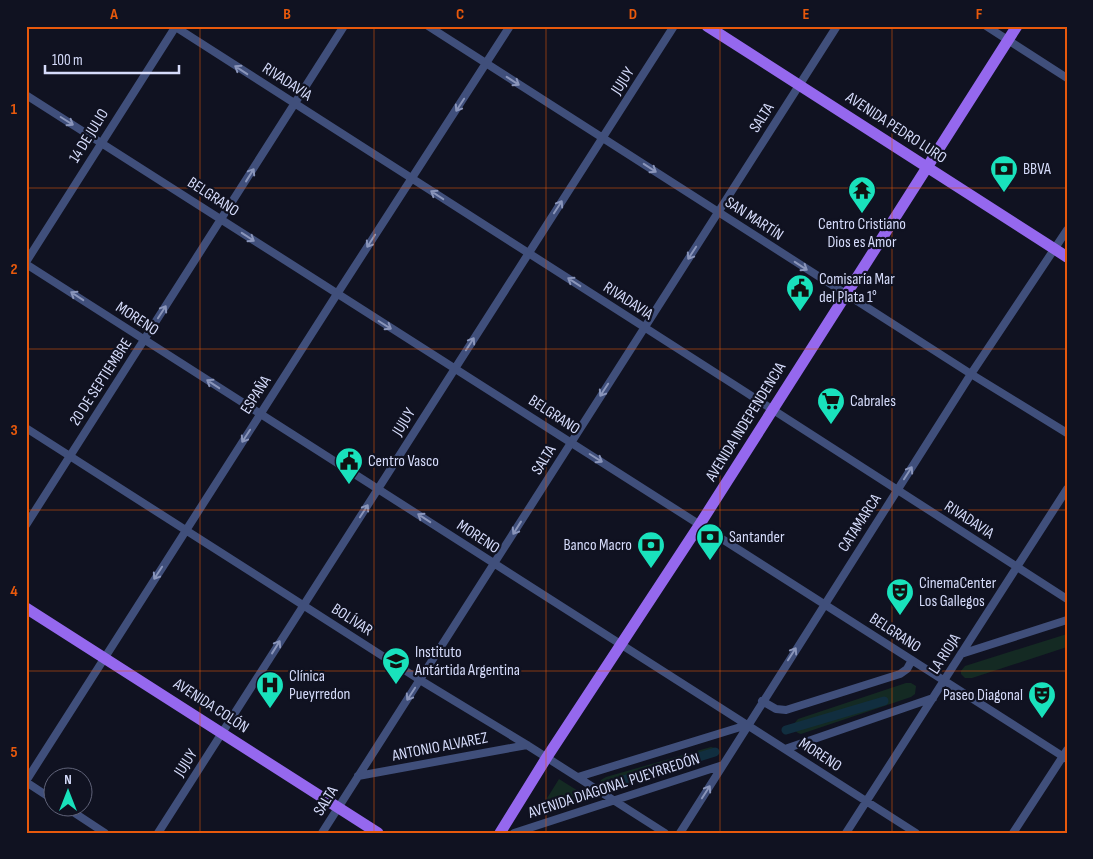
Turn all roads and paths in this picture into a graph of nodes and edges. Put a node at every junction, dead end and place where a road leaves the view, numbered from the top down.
1 (344, 26) edge
2 (428, 26) edge
3 (510, 26) edge
4 (674, 26) edge
5 (708, 26) edge
6 (837, 26) edge
7 (986, 26) edge
8 (1017, 26) edge
9 (175, 27) edge
10 (1008, 40) junction
11 (486, 64) junction
12 (1067, 78) edge
13 (799, 85) junction
14 (26, 95) edge
15 (294, 104) junction
16 (602, 138) junction
17 (101, 143) junction
18 (926, 167) junction
19 (412, 179) junction
20 (718, 212) junction
21 (222, 219) junction
22 (1067, 230) edge
23 (1054, 249) junction
24 (528, 253) junction
25 (1067, 257) edge
26 (26, 263) edge
27 (337, 294) junction
28 (846, 294) junction
29 (644, 328) junction
30 (144, 340) junction
31 (455, 368) junction
32 (971, 374) junction
33 (773, 410) junction
34 (260, 414) junction
35 (26, 428) edge
36 (1067, 434) edge
37 (571, 442) junction
38 (70, 456) junction
39 (378, 489) junction
40 (1067, 489) edge
41 (897, 490) junction
42 (700, 524) junction
43 (26, 525) edge
44 (186, 530) junction
45 (495, 564) junction
46 (1017, 567) junction
47 (1067, 599) edge
48 (824, 604) junction
49 (303, 605) junction
50 (26, 608) edge
51 (1067, 620) edge
52 (621, 645) junction
53 (961, 654) junction
54 (104, 657) junction
55 (912, 660) junction
56 (420, 680) junction
57 (944, 681) junction
58 (933, 698) junction
59 (762, 701) junction
60 (747, 725) junction
61 (222, 732) junction
62 (528, 745) junction
63 (785, 749) junction
64 (1065, 755) edge
65 (547, 757) junction
66 (723, 765) junction
67 (358, 776) junction
68 (578, 777) junction
69 (26, 782) edge
70 (42, 792) edge
71 (614, 800) junction
72 (867, 801) junction
73 (338, 807) junction
74 (79, 816) edge
75 (105, 833) edge
76 (158, 833) edge
77 (322, 833) edge
78 (378, 833) edge
79 (500, 833) edge
80 (514, 833) edge
81 (665, 833) edge
82 (680, 833) edge
83 (846, 833) edge
84 (916, 833) edge
85 (1013, 833) edge

1 - 15 street, 20 DE SEPTIEMBRE
2 - 11 street, SAN MARTÍN
3 - 11 street, ESPAÑA
4 - 16 street, JUJUY
5 - 13 main road, AVENIDA PEDRO LURO
6 - 13 street, SALTA
7 - 10 street
8 - 10 main road, AVENIDA INDEPENDENCIA
15 -> 9 street, RIVADAVIA
9 - 17 street, 14 DE JULIO
10 - 12 street
10 - 18 main road, AVENIDA INDEPENDENCIA
11 -> 16 street, SAN MARTÍN
11 -> 19 street, ESPAÑA
13 - 18 main road, AVENIDA PEDRO LURO
13 - 20 street, SALTA
14 -> 17 street, BELGRANO
15 - 19 street, RIVADAVIA
21 -> 15 street, 20 DE SEPTIEMBRE
16 -> 20 street, SAN MARTÍN
24 -> 16 street, JUJUY
17 - 21 street, BELGRANO
17 - 26 street, 14 DE JULIO
18 - 23 main road, AVENIDA PEDRO LURO
18 - 28 main road, AVENIDA INDEPENDENCIA
24 -> 19 street, RIVADAVIA
19 -> 27 street, ESPAÑA
20 -> 28 street, SAN MARTÍN
20 -> 29 street, SALTA
21 -> 27 street, BELGRANO
30 -> 21 street, 20 DE SEPTIEMBRE
22 - 23 street, CATAMARCA
23 - 25 main road, AVENIDA PEDRO LURO
23 - 32 street, CATAMARCA
29 -> 24 street, RIVADAVIA
31 -> 24 street, JUJUY
30 -> 26 street, MORENO
27 -> 31 street, BELGRANO
27 - 34 street, ESPAÑA
28 - 32 street, SAN MARTÍN
28 - 33 main road, AVENIDA INDEPENDENCIA
29 - 33 street, RIVADAVIA
29 -> 37 street, SALTA
34 -> 30 street, MORENO
30 - 38 street, 20 DE SEPTIEMBRE
31 - 37 street, BELGRANO
31 - 39 street, JUJUY
32 - 36 street, SAN MARTÍN
41 -> 32 street, CATAMARCA
33 - 41 street, RIVADAVIA
33 - 42 main road, AVENIDA INDEPENDENCIA
34 - 39 street, MORENO
34 -> 44 street, ESPAÑA
35 - 38 street, BOLÍVAR
37 -> 42 street, BELGRANO
37 -> 45 street, SALTA
38 - 43 street, 20 DE SEPTIEMBRE
38 - 44 street, BOLÍVAR
45 -> 39 street, MORENO
49 -> 39 street, JUJUY
40 - 46 street, LA RIOJA
41 - 46 street, RIVADAVIA
41 - 48 street, CATAMARCA
42 - 48 street, BELGRANO
42 - 52 main road, AVENIDA INDEPENDENCIA
44 - 49 street, BOLÍVAR
44 -> 54 street, ESPAÑA
45 - 52 street, MORENO
45 - 56 street, SALTA
46 - 47 street, RIVADAVIA
46 - 53 street, LA RIOJA
48 - 55 street, BELGRANO
59 -> 48 street, CATAMARCA
49 - 56 street, BOLÍVAR
61 -> 49 street, JUJUY
50 - 54 main road, AVENIDA COLÓN
51 - 53 street
52 - 60 street, MORENO
52 - 65 main road, AVENIDA INDEPENDENCIA
53 - 57 street, LA RIOJA
54 - 61 main road, AVENIDA COLÓN
54 - 69 street, ESPAÑA
55 - 57 street, BELGRANO
55 - 59 street
56 - 62 street, BOLÍVAR
56 -> 67 street, SALTA
57 - 58 street, LA RIOJA
57 - 64 street, BELGRANO
58 - 63 street
58 - 72 street, LA RIOJA
59 - 60 street, CATAMARCA
60 - 63 street, MORENO
60 - 66 street, CATAMARCA
60 - 68 street, AVENIDA DIAGONAL PUEYRREDÓN
61 - 73 main road, AVENIDA COLÓN
61 - 76 street, JUJUY
62 - 65 street, BOLÍVAR
62 - 67 street, ANTONIO ALVAREZ
63 - 72 street, MORENO
64 - 85 street
65 - 68 street, BOLÍVAR
65 - 79 main road, AVENIDA INDEPENDENCIA
66 - 71 street, AVENIDA DIAGONAL PUEYRREDÓN
82 -> 66 street, CATAMARCA
67 - 73 street, SALTA
68 - 71 street, BOLÍVAR
69 - 70 street
71 - 80 street, AVENIDA DIAGONAL PUEYRREDÓN
71 - 81 street, BOLÍVAR
72 - 83 street, LA RIOJA
72 - 84 street, MORENO
73 - 77 street, SALTA
73 - 78 main road, AVENIDA COLÓN
74 - 75 street

